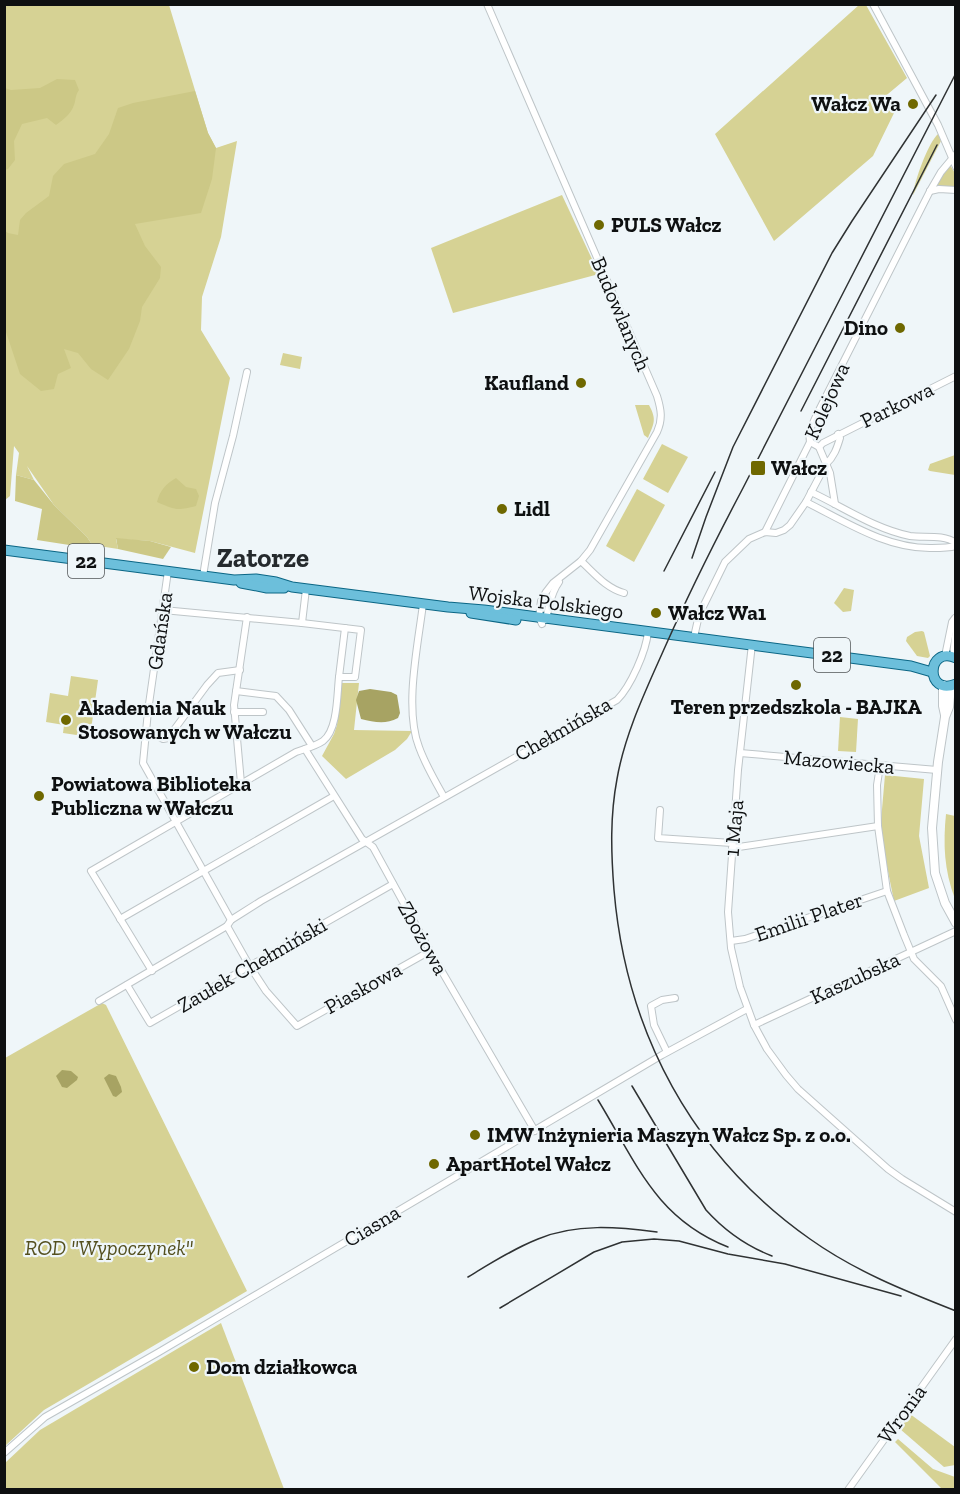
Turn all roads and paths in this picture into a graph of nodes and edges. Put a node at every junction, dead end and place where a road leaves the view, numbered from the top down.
1 (487, 4) edge
2 (873, 4) edge
3 (953, 156) edge
4 (956, 167) edge
5 (956, 190) edge
6 (930, 192) junction
7 (247, 372) dead end
8 (956, 376) edge
9 (838, 434) junction
10 (810, 442) junction
11 (819, 447) junction
12 (826, 464) junction
13 (811, 492) junction
14 (806, 502) junction
15 (836, 504) junction
16 (887, 529) junction
17 (765, 532) junction
18 (883, 539) junction
19 (956, 544) edge
20 (4, 550) edge
21 (581, 561) junction
22 (168, 571) junction
23 (203, 576) junction
24 (562, 577) junction
25 (306, 589) junction
26 (624, 593) dead end
27 (423, 604) junction
28 (549, 606) junction
29 (956, 609) edge
30 (163, 610) junction
31 (247, 617) junction
32 (542, 620) junction
33 (955, 620) edge
34 (566, 621) junction
35 (302, 622) junction
36 (956, 627) edge
37 (345, 628) junction
38 (638, 631) junction
39 (648, 632) junction
40 (694, 637) junction
41 (753, 644) junction
42 (951, 657) edge
43 (933, 668) junction
44 (240, 670) junction
45 (339, 676) junction
46 (950, 685) edge
47 (236, 691) junction
48 (234, 712) junction
49 (263, 712) dead end
50 (146, 729) junction
51 (312, 746) junction
52 (304, 749) junction
53 (740, 753) junction
54 (880, 766) junction
55 (937, 770) junction
56 (241, 783) junction
57 (334, 796) junction
58 (444, 796) junction
59 (660, 810) dead end
60 (176, 821) junction
61 (878, 826) junction
62 (366, 842) junction
63 (732, 846) junction
64 (204, 870) junction
65 (393, 884) junction
66 (887, 891) junction
67 (120, 919) junction
68 (229, 923) junction
69 (956, 923) edge
70 (956, 931) edge
71 (731, 941) junction
72 (430, 951) junction
73 (911, 952) junction
74 (249, 966) junction
75 (152, 971) junction
76 (127, 985) junction
77 (675, 998) dead end
78 (99, 1001) dead end
79 (747, 1010) junction
80 (956, 1020) edge
81 (754, 1025) junction
82 (297, 1026) joint
83 (667, 1052) junction
84 (535, 1131) junction
85 (956, 1212) edge
86 (956, 1339) edge
87 (4, 1453) edge
88 (848, 1490) edge

1 - 21 street, Budowlanych
2 - 3 street
3 - 4 street
3 - 6 street, Kolejowa
5 - 6 street
6 - 10 street, Kolejowa
7 - 23 street
8 - 9 street, Parkowa
9 - 11 street, Parkowa
9 - 12 street, Parkowa
10 - 11 street
10 - 17 street, Kolejowa
11 - 12 street
12 - 13 street, Parkowa
12 - 15 street
13 - 14 street, Parkowa
13 - 15 street
14 - 17 street, Parkowa
14 - 18 street
15 - 16 street
16 - 18 street
16 - 19 street
17 - 40 street
18 - 19 street
20 - 22 main road, Wojska Polskiego / 22
21 - 24 street, Budowlanych
21 - 26 street
22 - 23 main road, Wojska Polskiego / 22
22 - 30 street, Gdańska
23 - 25 main road, Wojska Polskiego / 22
24 - 28 street, Budowlanych
24 - 32 street, Budowlanych
25 - 27 main road, Wojska Polskiego / 22
25 - 35 street
27 - 32 main road, Wojska Polskiego / 22
27 - 58 street
28 - 32 street, Budowlanych
28 - 34 street
29 - 33 street
30 - 31 street
30 - 50 street, Gdańska
31 - 35 street
31 - 44 street
32 - 34 main road, Wojska Polskiego / 22
32 - 38 main road, Wojska Polskiego / 22
33 - 42 street
34 - 38 main road, Wojska Polskiego / 22
35 - 37 street
36 - 42 street
37 - 45 street
37 - 45 street
38 - 39 main road, Wojska Polskiego / 22
39 - 40 main road, Wojska Polskiego / 22
39 - 58 street, Chełmińska
40 - 41 main road, Wojska Polskiego / 22
41 - 43 main road, Wojska Polskiego / 22
41 - 53 street, 1 Maja
42 - 43 main road
43 - 46 main road
44 - 47 street
44 - 50 street
45 - 51 street
46 - 55 street
47 - 48 street
47 - 51 street
48 - 49 street
48 - 56 street
50 - 60 street, Gdańska
51 - 52 street
52 - 56 street
52 - 57 street, Zbożowa
53 - 54 street, Mazowiecka
53 - 63 street, 1 Maja
54 - 55 street, Mazowiecka
54 - 61 street
55 - 69 street
56 - 60 street
57 - 62 street, Zbożowa
57 - 64 street
58 - 62 street, Chełmińska
59 - 63 street
60 - 64 street, Gdańska
60 - 67 street
61 - 63 street
61 - 66 street
62 - 65 street, Zbożowa
62 - 68 street
63 - 71 street, 1 Maja
64 - 67 street
64 - 68 street, Gdańska
65 - 72 street, Zbożowa
65 - 74 street, Zaułek Chełmiński
66 - 71 street, Emilii Plater
66 - 73 street
67 - 75 street
68 - 74 street, Gdańska
68 - 75 street
70 - 73 street, Kaszubska
71 - 79 street, 1 Maja
72 - 82 street, Piaskowa
72 - 84 street, Zbożowa
73 - 80 street
73 - 81 street, Kaszubska
74 - 76 street, Zaułek Chełmiński
74 - 82 street, Gdańska
75 - 76 street
76 - 78 street
77 - 83 street
79 - 81 street, 1 Maja
79 - 83 street, Ciasna
81 - 85 street
83 - 84 street, Ciasna
84 - 87 street, Ciasna
86 - 88 street, Wronia

